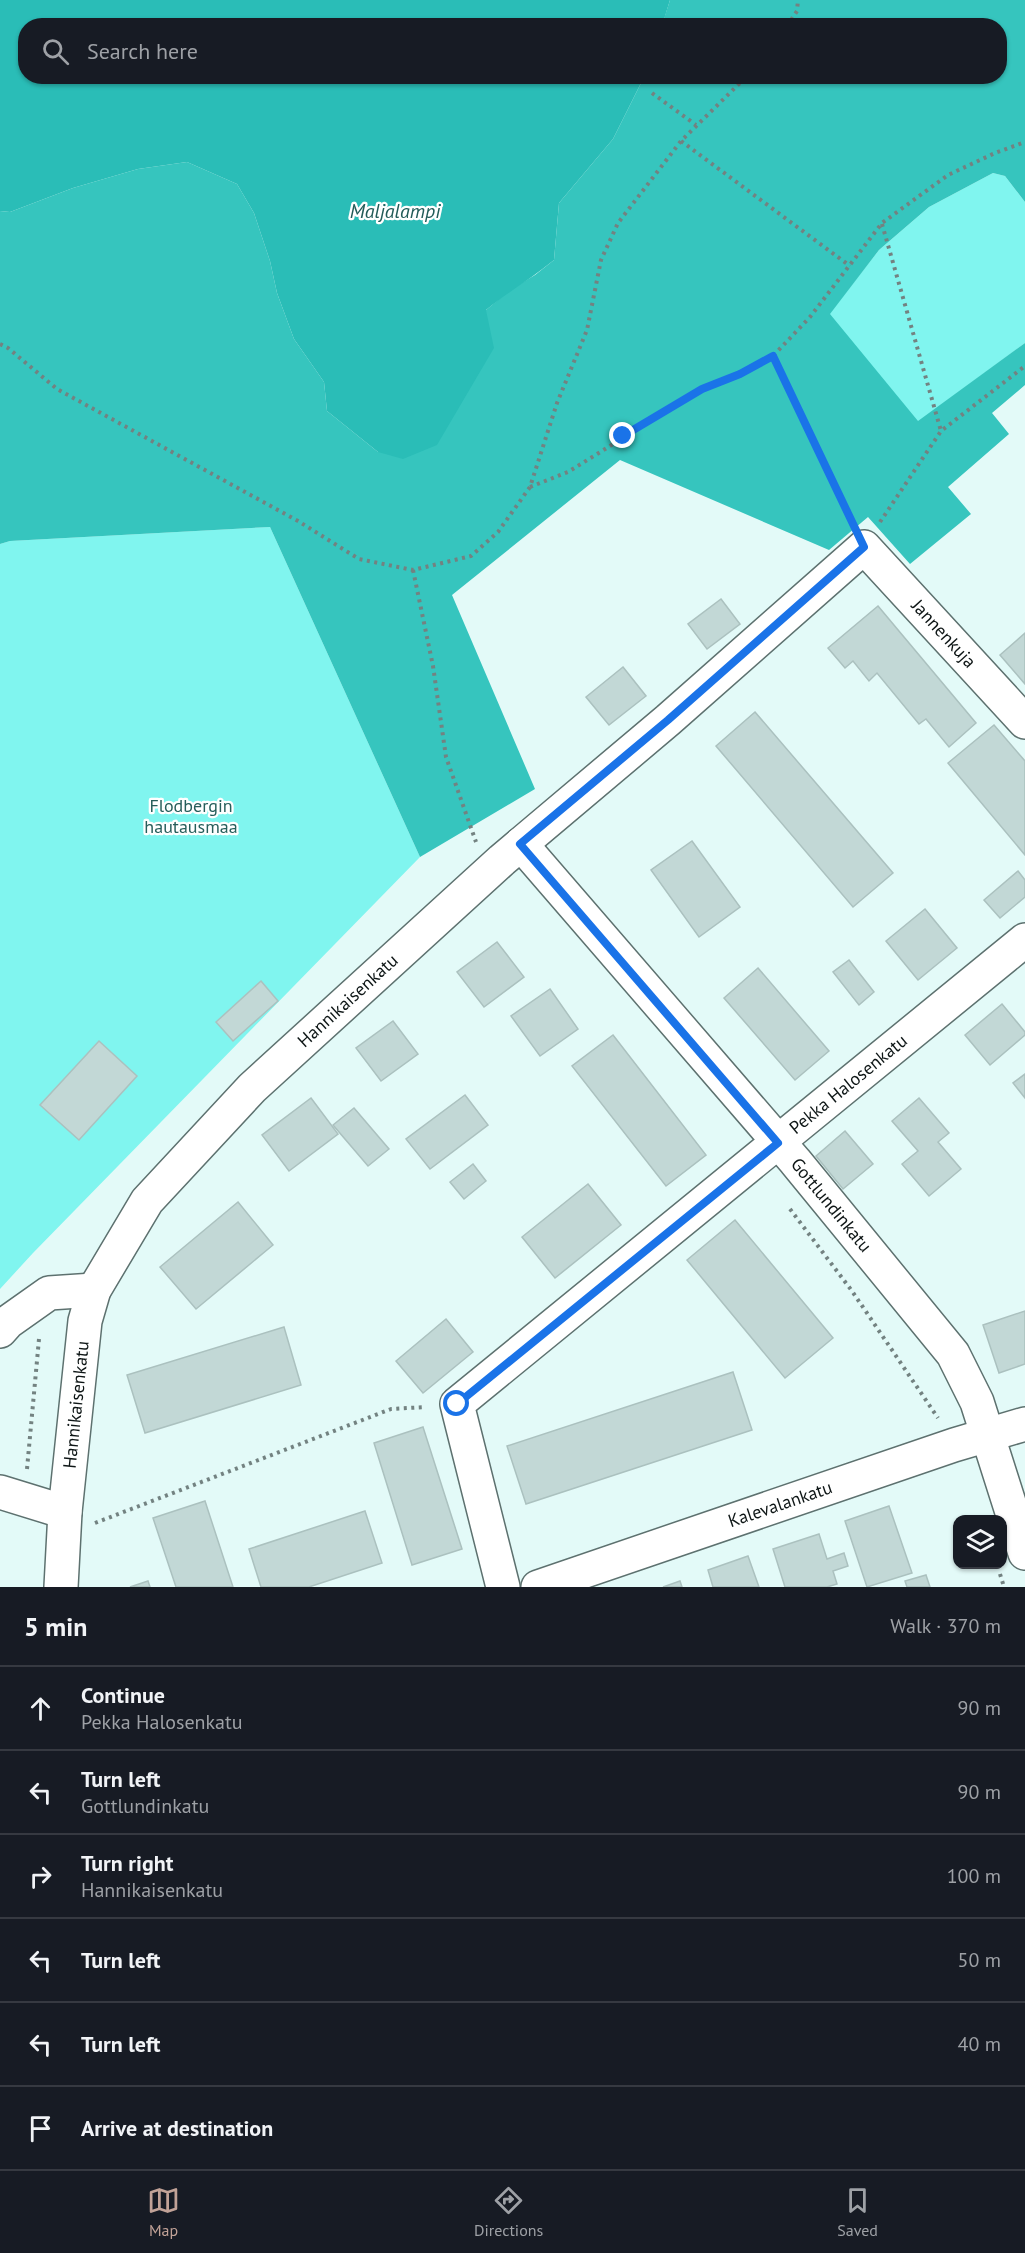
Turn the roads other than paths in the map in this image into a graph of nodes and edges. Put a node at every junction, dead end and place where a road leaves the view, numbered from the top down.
1 (864, 547) joint
2 (1025, 722) edge
3 (520, 844) junction
4 (1025, 940) edge
5 (778, 1143) junction
6 (94, 1290) junction
7 (0, 1331) edge
8 (1025, 1424) edge
9 (987, 1435) junction
10 (0, 1492) edge
11 (65, 1521) junction
12 (1025, 1552) edge
13 (61, 1587) edge
14 (503, 1587) edge
15 (538, 1587) edge

1 - 2 street, Jannenkuja
1 - 3 street, Hannikaisenkatu
3 - 5 street, Gottlundinkatu
3 - 6 street, Hannikaisenkatu
4 - 5 street, Pekka Halosenkatu
5 - 9 street, Gottlundinkatu
5 - 14 street, Pekka Halosenkatu
6 - 7 street
6 - 11 street, Hannikaisenkatu
8 - 9 street, Kalevalankatu
9 - 12 street, Gottlundinkatu
9 - 15 street, Kalevalankatu
10 - 11 street
11 - 13 street, Hannikaisenkatu

